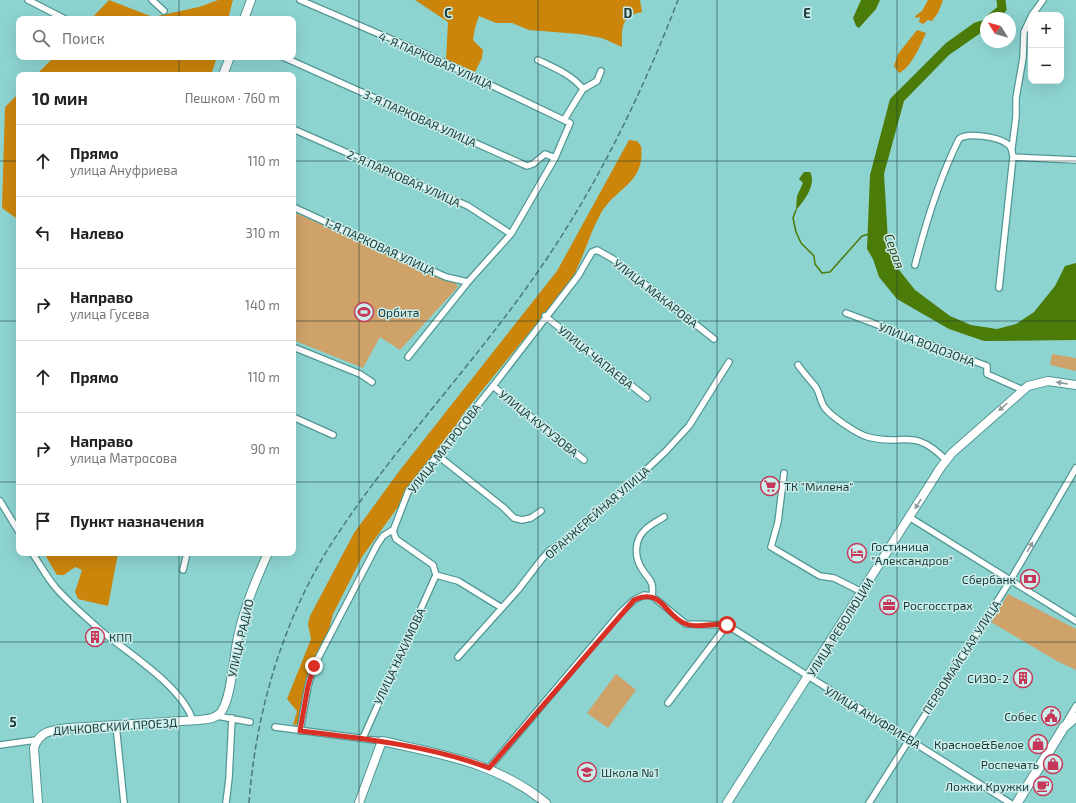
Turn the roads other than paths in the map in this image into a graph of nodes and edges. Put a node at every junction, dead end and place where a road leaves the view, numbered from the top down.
1 (28, 0) edge
2 (152, 0) edge
3 (251, 0) edge
4 (300, 0) edge
5 (1043, 0) edge
6 (164, 11) dead end
7 (1035, 12) edge
8 (59, 16) edge
9 (245, 16) edge
10 (1028, 24) edge
11 (229, 60) edge
12 (290, 60) edge
13 (538, 60) dead end
14 (600, 71) dead end
15 (224, 72) edge
16 (583, 89) junction
17 (564, 120) junction
18 (296, 130) edge
19 (1012, 148) junction
20 (1013, 157) junction
21 (554, 158) junction
22 (1076, 160) edge
23 (296, 208) edge
24 (511, 234) junction
25 (597, 250) joint
26 (915, 265) dead end
27 (468, 282) junction
28 (998, 288) dead end
29 (846, 313) dead end
30 (545, 316) junction
31 (714, 339) dead end
32 (296, 348) edge
33 (408, 357) dead end
34 (729, 362) dead end
35 (798, 364) dead end
36 (372, 382) dead end
37 (1076, 385) edge
38 (493, 386) junction
39 (1023, 390) junction
40 (647, 398) dead end
41 (296, 418) edge
42 (333, 435) dead end
43 (437, 454) junction
44 (584, 460) dead end
45 (946, 460) junction
46 (1076, 468) edge
47 (784, 473) dead end
48 (0, 501) edge
49 (541, 511) dead end
50 (664, 517) dead end
51 (910, 517) junction
52 (16, 527) edge
53 (394, 529) junction
54 (34, 556) edge
55 (186, 556) edge
56 (267, 556) edge
57 (183, 570) dead end
58 (436, 575) junction
59 (1010, 581) junction
60 (862, 592) junction
61 (652, 596) junction
62 (502, 608) junction
63 (1076, 621) edge
64 (727, 625) junction
65 (458, 657) dead end
66 (808, 678) junction
67 (668, 702) dead end
68 (1076, 706) edge
69 (214, 717) junction
70 (1076, 717) edge
71 (232, 718) junction
72 (193, 720) junction
73 (250, 722) dead end
74 (116, 725) junction
75 (275, 727) dead end
76 (1064, 727) junction
77 (300, 731) junction
78 (363, 738) junction
79 (909, 738) junction
80 (36, 740) junction
81 (382, 741) junction
82 (0, 745) edge
83 (489, 768) junction
84 (359, 802) edge
85 (38, 803) edge
86 (124, 803) edge
87 (226, 803) edge
88 (546, 803) edge
89 (727, 803) edge
90 (868, 803) edge
91 (1010, 803) edge
92 (1017, 803) edge

1 - 8 street
2 - 6 street
3 - 9 main road
4 - 17 street, 4-Я ПАРКОВАЯ УЛИЦА
5 - 7 street
10 - 19 street
11 - 15 main road
12 - 21 street, 3-Я ПАРКОВАЯ УЛИЦА
13 - 16 street
14 - 16 street
16 - 17 street
17 - 21 street, 4-Я ПАРКОВАЯ УЛИЦА
18 - 24 street, 2-Я ПАРКОВАЯ УЛИЦА
19 - 20 street
19 - 26 street
20 - 22 street
20 - 28 street
21 - 24 street
23 - 27 street, 1-Я ПАРКОВАЯ УЛИЦА
24 - 27 street
25 - 30 street, УЛИЦА МАТРОСОВА
25 - 31 street, УЛИЦА МАКАРОВА
27 - 33 street
29 - 39 street, УЛИЦА ВОДОЗОНА
30 - 38 street, УЛИЦА МАТРОСОВА
30 - 40 street, УЛИЦА ЧАПАЕВА
32 - 36 street
34 - 62 street, ОРАНЖЕРЕЙНАЯ УЛИЦА
35 - 45 street
37 -> 39 main road, УЛИЦА РЕВОЛЮЦИИ
38 - 43 street, УЛИЦА МАТРОСОВА
38 - 44 street, УЛИЦА КУТУЗОВА
39 -> 45 main road, УЛИЦА РЕВОЛЮЦИИ
41 - 42 street
43 - 49 street
43 - 53 street, УЛИЦА МАТРОСОВА
45 -> 51 main road, УЛИЦА РЕВОЛЮЦИИ
59 -> 46 street, ПЕРВОМАЙСКАЯ УЛИЦА
47 - 60 street
48 - 52 street
50 - 61 street
51 - 59 street
51 - 60 main road, УЛИЦА РЕВОЛЮЦИИ
53 - 58 street
53 - 77 street, УЛИЦА МАТРОСОВА
54 - 72 street
55 - 57 street
56 - 69 main road, УЛИЦА РАДИО
58 - 62 street
58 - 78 street, УЛИЦА НАХИМОВА
59 - 63 street
59 - 79 street, ПЕРВОМАЙСКАЯ УЛИЦА
60 - 66 main road, УЛИЦА РЕВОЛЮЦИИ
61 - 64 street
61 - 83 street
62 - 65 street, ОРАНЖЕРЕЙНАЯ УЛИЦА
64 - 66 street, УЛИЦА АНУФРИЕВА
64 - 67 street
66 - 79 street, УЛИЦА АНУФРИЕВА
66 - 89 main road, УЛИЦА РЕВОЛЮЦИИ
68 - 76 street
69 - 71 street
69 - 72 main road, ДИЧКОВСКИЙ ПРОЕЗД
70 - 76 main road
71 - 73 street
71 - 87 street
72 - 74 main road, ДИЧКОВСКИЙ ПРОЕЗД
74 - 80 main road, ДИЧКОВСКИЙ ПРОЕЗД
74 - 86 street
75 - 77 street
76 - 92 main road
77 - 78 street
78 - 81 street
79 - 90 street, ПЕРВОМАЙСКАЯ УЛИЦА
79 - 91 street, УЛИЦА АНУФРИЕВА
80 - 82 street, ДИЧКОВСКИЙ ПРОЕЗД
80 - 85 main road
81 - 83 main road
81 - 84 main road
83 - 88 main road

